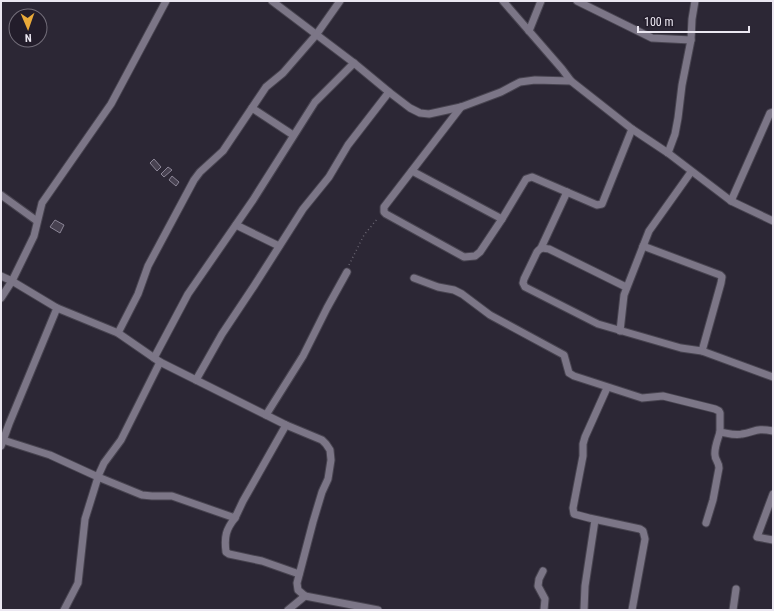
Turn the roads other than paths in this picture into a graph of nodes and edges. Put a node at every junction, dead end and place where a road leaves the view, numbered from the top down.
1 (166, 1) edge
2 (272, 1) edge
3 (340, 1) edge
4 (503, 1) edge
5 (541, 1) edge
6 (577, 1) edge
7 (695, 1) edge
8 (529, 31) junction
9 (316, 35) junction
10 (691, 40) junction
11 (354, 63) junction
12 (571, 81) junction
13 (389, 92) junction
14 (461, 107) junction
15 (252, 108) junction
16 (773, 112) edge
17 (632, 129) junction
18 (293, 135) junction
19 (668, 153) junction
20 (412, 171) junction
21 (691, 172) junction
22 (567, 192) junction
23 (1, 195) edge
24 (731, 201) junction
25 (502, 219) junction
26 (37, 221) junction
27 (773, 221) edge
28 (236, 225) junction
29 (279, 246) junction
30 (643, 246) junction
31 (541, 248) junction
32 (346, 272) road end
33 (1, 276) edge
34 (414, 278) dead end
35 (12, 281) junction
36 (626, 287) junction
37 (1, 298) edge
38 (57, 308) junction
39 (620, 331) junction
40 (118, 334) junction
41 (702, 351) junction
42 (157, 360) junction
43 (773, 377) edge
44 (196, 380) junction
45 (607, 388) junction
46 (266, 415) junction
47 (5, 423) edge
48 (286, 425) junction
49 (773, 431) edge
50 (720, 432) junction
51 (2, 443) edge
52 (98, 477) junction
53 (773, 494) edge
54 (235, 518) junction
55 (595, 520) junction
56 (706, 524) dead end
57 (773, 540) edge
58 (543, 571) dead end
59 (299, 574) junction
60 (736, 589) dead end
61 (305, 596) junction
62 (64, 610) edge
63 (288, 610) edge
64 (378, 610) edge
65 (544, 610) edge
66 (584, 610) edge
67 (632, 610) edge
68 (734, 610) edge

1 - 26 street
2 - 9 street
3 - 9 street
4 - 8 street
5 - 8 street
6 - 10 street
7 - 10 street
8 - 12 street
9 - 11 street
9 - 15 street
10 - 19 street
11 - 13 street
11 - 18 street
12 - 14 street
12 - 17 street
13 - 14 street
13 - 29 street
14 - 20 street
15 - 18 street
15 - 40 street
16 - 24 street
17 - 19 street
17 - 22 street
18 - 28 street
19 - 21 street
20 - 25 street
20 - 25 street
21 - 24 street
21 - 30 street
22 - 25 street
22 - 31 street
23 - 26 street
24 - 27 street
26 - 35 street
28 - 29 street
28 - 42 street
29 - 44 street
30 - 36 street
30 - 41 street
31 - 36 street
31 - 39 street
32 - 46 street
33 - 35 street
34 - 45 street
35 - 37 street
35 - 38 street
36 - 39 street
38 - 40 street
38 - 47 street
39 - 41 street
40 - 42 street
41 - 43 street
42 - 44 street
42 - 52 street
44 - 46 street
45 - 50 street
45 - 55 street
46 - 48 street
47 - 51 street
48 - 54 street
48 - 59 street
49 - 50 street
50 - 56 street
51 - 52 street
52 - 54 street
52 - 62 street
53 - 57 street
54 - 59 street
55 - 66 street
55 - 67 street
58 - 65 street
59 - 61 street
60 - 68 street
61 - 63 street
61 - 64 street

